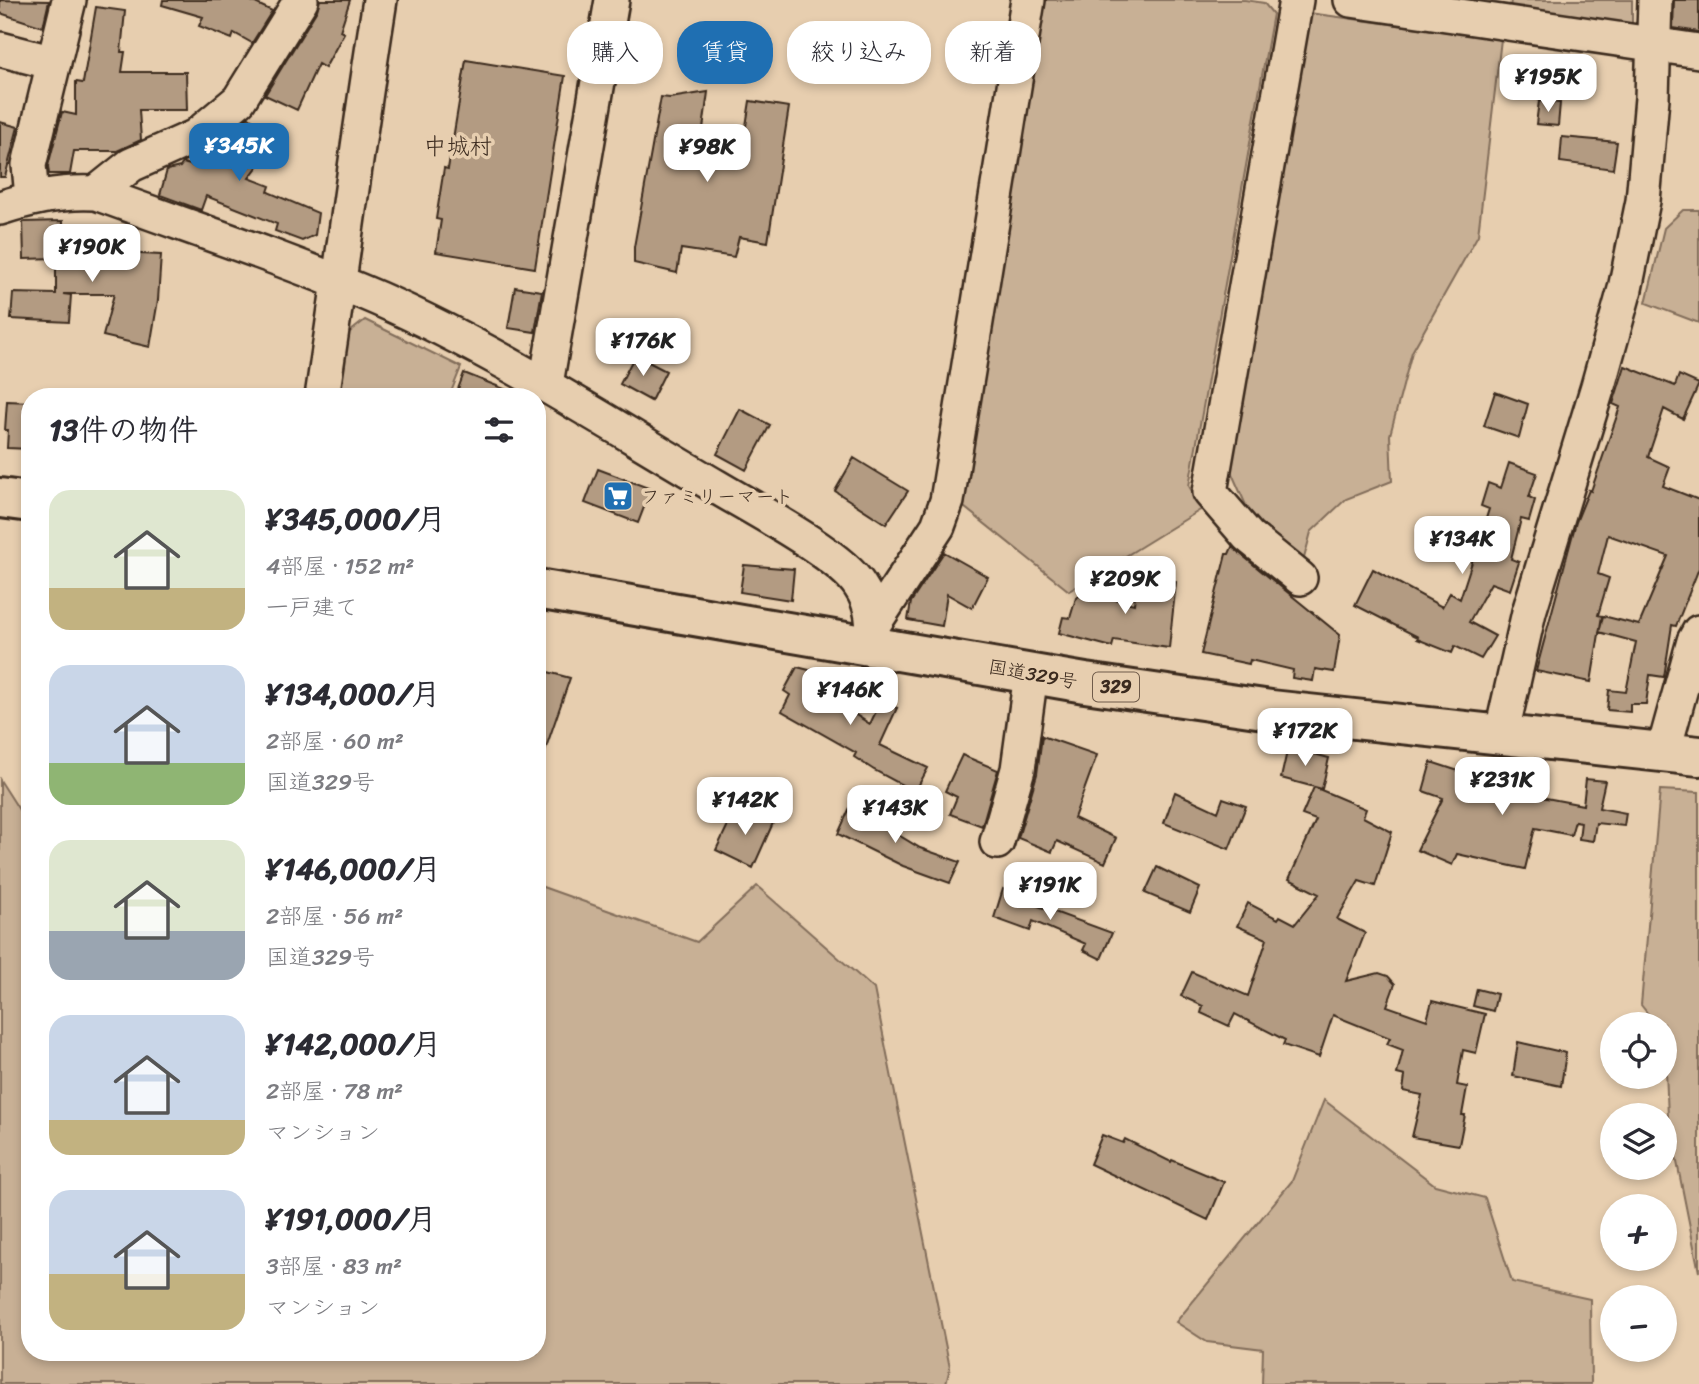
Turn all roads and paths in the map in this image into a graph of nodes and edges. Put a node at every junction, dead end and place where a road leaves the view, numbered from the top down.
1 (69, 0) edge
2 (301, 0) edge
3 (380, 0) edge
4 (612, 0) edge
5 (1028, 0) edge
6 (1296, 0) edge
7 (1351, 0) edge
8 (1655, 0) edge
9 (1654, 45) junction
10 (0, 49) edge
11 (1699, 51) edge
12 (54, 63) junction
13 (96, 193) junction
14 (32, 197) junction
15 (0, 208) edge
16 (339, 284) junction
17 (545, 384) junction
18 (323, 388) edge
19 (0, 498) edge
20 (21, 501) edge
21 (1300, 578) dead end
22 (546, 590) edge
23 (1699, 632) edge
24 (873, 634) junction
25 (1031, 674) junction
26 (1501, 736) junction
27 (1681, 755) edge
28 (997, 842) dead end

1 - 12 street
2 - 13 street
3 - 16 street
4 - 17 street
5 - 24 street
6 - 21 street
7 - 9 street
8 - 9 street
9 - 11 street
9 - 26 street
10 - 12 street
12 - 14 street
13 - 14 street
13 - 16 street
14 - 15 street
16 - 17 street
16 - 18 street
17 - 24 street
19 - 20 highway
22 - 24 highway, 国道329号 / 329
23 - 27 street
24 - 25 highway, 国道329号 / 329
25 - 26 highway, 国道329号 / 329
25 - 28 street
26 - 27 highway, 国道329号 / 329

